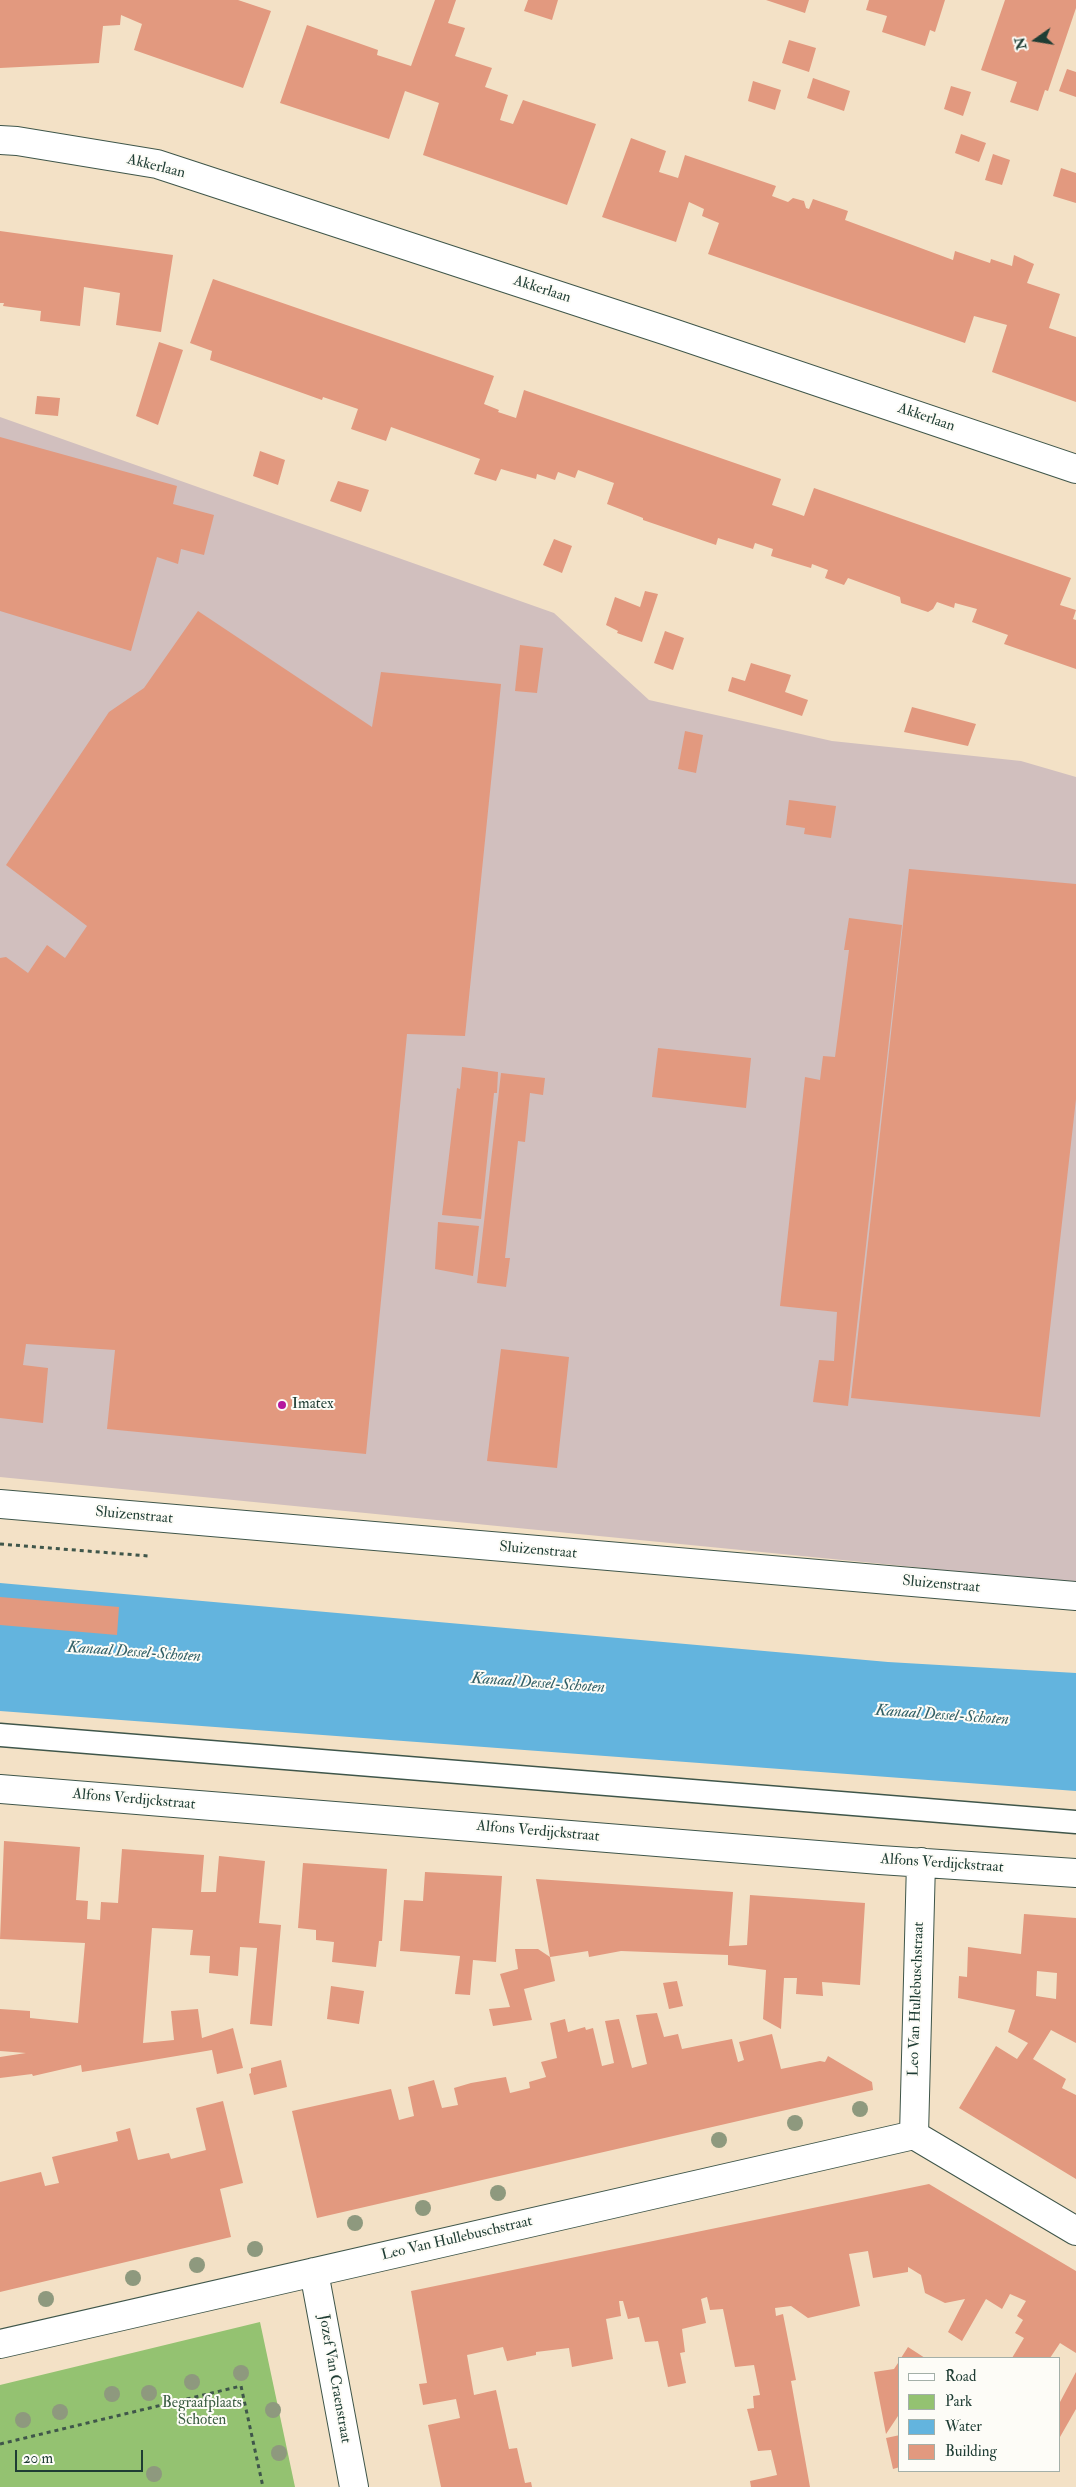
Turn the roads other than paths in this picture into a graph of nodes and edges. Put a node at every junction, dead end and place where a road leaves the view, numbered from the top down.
1 (0, 140) edge
2 (1076, 469) edge
3 (0, 1504) edge
4 (1076, 1596) edge
5 (0, 1735) edge
6 (0, 1789) edge
7 (1076, 1822) edge
8 (921, 1862) junction
9 (1076, 1873) edge
10 (914, 2135) junction
11 (1076, 2231) edge
12 (314, 2272) junction
13 (0, 2344) edge
14 (354, 2487) edge

1 - 2 street, Akkerlaan
3 - 4 street, Sluizenstraat
5 - 7 lane
6 - 8 street, Alfons Verdijckstraat
8 - 9 street, Alfons Verdijckstraat
8 - 10 street, Leo Van Hullebuschstraat
10 - 11 street
10 - 12 street, Leo Van Hullebuschstraat
12 - 13 street, Leo Van Hullebuschstraat
12 - 14 street, Jozef Van Craenstraat

